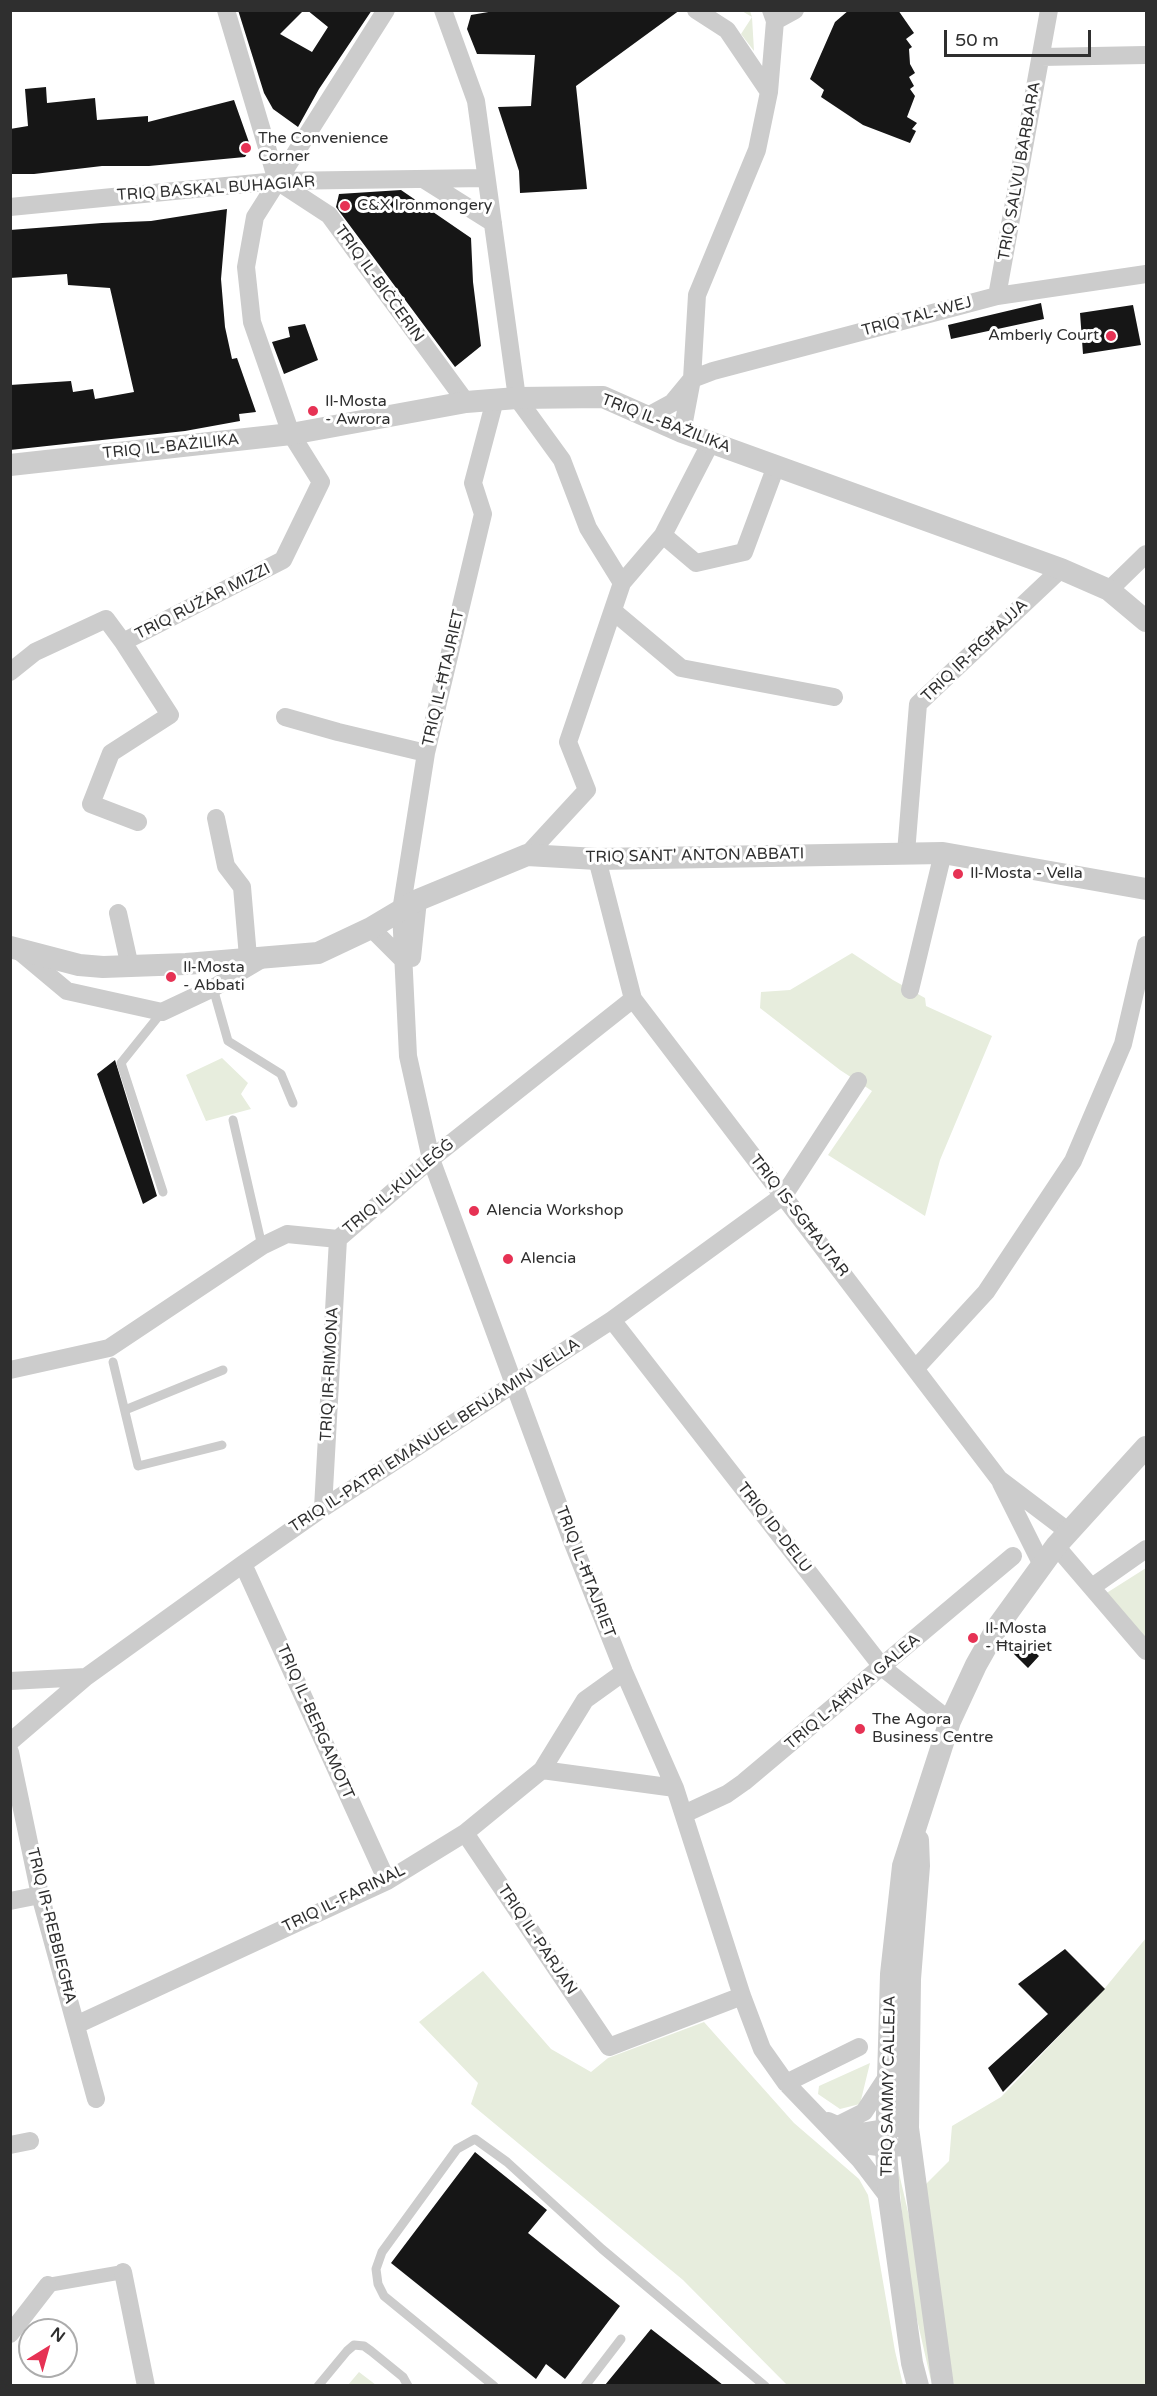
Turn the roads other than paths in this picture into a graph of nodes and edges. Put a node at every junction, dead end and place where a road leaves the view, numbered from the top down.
1 (226, 10) edge
2 (386, 10) edge
3 (443, 10) edge
4 (696, 10) edge
5 (795, 10) edge
6 (1049, 10) edge
7 (773, 16) edge
8 (1146, 55) edge
9 (1041, 57) junction
10 (769, 92) junction
11 (486, 178) junction
12 (423, 179) junction
13 (277, 181) junction
14 (10, 207) edge
15 (493, 223) junction
16 (1146, 274) edge
17 (997, 296) junction
18 (692, 379) junction
19 (506, 399) junction
20 (466, 402) junction
21 (648, 416) junction
22 (682, 432) junction
23 (291, 434) junction
24 (711, 442) junction
25 (10, 465) edge
26 (776, 466) junction
27 (663, 535) junction
28 (1146, 554) edge
29 (1061, 568) junction
30 (622, 584) junction
31 (1109, 590) junction
32 (614, 611) junction
33 (1146, 621) edge
34 (123, 642) junction
35 (10, 672) edge
36 (834, 697) dead end
37 (285, 717) dead end
38 (426, 753) junction
39 (216, 818) dead end
40 (138, 822) dead end
41 (943, 852) junction
42 (906, 853) junction
43 (527, 855) junction
44 (597, 859) junction
45 (1146, 889) edge
46 (410, 906) junction
47 (118, 913) dead end
48 (371, 928) junction
49 (1146, 945) edge
50 (13, 948) edge
51 (255, 958) junction
52 (404, 962) junction
53 (130, 967) junction
54 (213, 988) junction
55 (910, 990) dead end
56 (633, 999) junction
57 (407, 1004) junction
58 (162, 1012) junction
59 (858, 1081) dead end
60 (293, 1103) dead end
61 (233, 1120) dead end
62 (431, 1159) junction
63 (163, 1192) dead end
64 (784, 1195) junction
65 (338, 1239) junction
66 (262, 1246) junction
67 (612, 1320) junction
68 (113, 1362) dead end
69 (916, 1368) junction
70 (10, 1370) edge
71 (223, 1370) dead end
72 (513, 1384) junction
73 (125, 1410) junction
74 (222, 1445) dead end
75 (1146, 1447) edge
76 (999, 1479) junction
77 (323, 1508) junction
78 (1062, 1539) junction
79 (1146, 1549) edge
80 (1013, 1556) dead end
81 (243, 1564) junction
82 (1042, 1565) junction
83 (1092, 1587) junction
84 (1146, 1651) edge
85 (883, 1668) junction
86 (624, 1672) junction
87 (86, 1677) junction
88 (10, 1681) edge
89 (950, 1721) junction
90 (10, 1742) edge
91 (10, 1752) edge
92 (542, 1770) junction
93 (675, 1788) junction
94 (684, 1814) junction
95 (917, 1823) junction
96 (465, 1833) junction
97 (387, 1881) junction
98 (40, 1895) junction
99 (10, 1901) edge
100 (742, 1996) junction
101 (76, 2025) junction
102 (859, 2047) dead end
103 (887, 2077) junction
104 (786, 2083) junction
105 (96, 2099) dead end
106 (838, 2131) junction
107 (902, 2136) junction
108 (30, 2141) dead end
109 (10, 2145) edge
110 (889, 2199) junction
111 (123, 2272) joint
112 (48, 2285) joint
113 (10, 2334) edge
114 (621, 2339) dead end
115 (488, 2383) edge
116 (146, 2385) edge
117 (318, 2385) edge
118 (408, 2385) edge
119 (585, 2385) edge
120 (765, 2385) edge
121 (918, 2385) edge
122 (943, 2385) edge

1 - 13 street
2 - 13 street
3 - 11 street, TRIQ IL-ĦTAJRIET
4 - 10 street
5 - 7 street
6 - 9 street, TRIQ SALVU BARBARA
7 - 10 street
8 - 9 street
9 - 17 street, TRIQ SALVU BARBARA
10 - 18 street
11 - 12 street, TRIQ BASKAL BUHAGIAR
11 - 15 street, TRIQ IL-ĦTAJRIET
12 - 13 street, TRIQ BASKAL BUHAGIAR
12 - 15 street
13 - 14 street, TRIQ BASKAL BUHAGIAR
13 - 20 street, TRIQ IL-BIĊĊERIN
13 - 23 street
15 - 19 street, TRIQ IL-ĦTAJRIET
16 - 17 street, TRIQ TAL-WEJ
17 - 18 street, TRIQ TAL-WEJ
18 - 21 street
18 - 22 street
19 - 20 street, TRIQ IL-BAŻILIKA
19 - 21 street, TRIQ IL-BAŻILIKA
19 - 30 street
19 - 38 street, TRIQ IL-ĦTAJRIET
20 - 23 street, TRIQ IL-BAŻILIKA
21 - 22 street, TRIQ IL-BAŻILIKA
22 - 24 street, TRIQ IL-BAŻILIKA
23 - 25 street, TRIQ IL-BAŻILIKA
23 - 34 street, TRIQ RUŻAR MIZZI
24 - 26 street, TRIQ IL-BAŻILIKA
24 - 27 street
26 - 27 street
26 - 29 street, TRIQ IL-BAŻILIKA
27 - 30 street
28 - 31 street
29 - 31 street, TRIQ IL-BAŻILIKA
29 - 42 street, TRIQ IR-RGĦAJJA
30 - 32 street
31 - 33 street, TRIQ IL-BAŻILIKA
32 - 36 street
32 - 43 street
34 - 35 street, TRIQ RUŻAR MIZZI
34 - 40 street, TRIQ RUŻAR MIZZI
37 - 38 street
38 - 46 street, TRIQ IL-ĦTAJRIET
39 - 51 street
41 - 42 street, TRIQ SANT' ANTON ABBATI
41 - 45 street, TRIQ SANT' ANTON ABBATI
41 - 55 street
42 - 44 street, TRIQ SANT' ANTON ABBATI
43 - 44 street, TRIQ SANT' ANTON ABBATI
43 - 46 street, TRIQ SANT' ANTON ABBATI
44 - 56 street, TRIQ IS-SGĦAJTAR
46 - 48 street, TRIQ SANT' ANTON ABBATI
46 - 52 street, TRIQ IL-ĦTAJRIET
46 - 57 street, TRIQ IL-ĦTAJRIET
47 - 53 street
48 - 51 street, TRIQ SANT' ANTON ABBATI
48 - 52 street
49 - 69 street
50 - 53 street, TRIQ SANT' ANTON ABBATI
50 - 58 street, TRIQ SANT' ANTON ABBATI
51 - 53 street, TRIQ SANT' ANTON ABBATI
51 - 54 street, TRIQ SANT' ANTON ABBATI
52 - 57 street, TRIQ IL-ĦTAJRIET
54 - 58 street, TRIQ SANT' ANTON ABBATI
54 - 60 lane
56 - 62 street, TRIQ IL-KULLEĠĠ
56 - 64 street, TRIQ IS-SGĦAJTAR
57 - 62 street, TRIQ IL-ĦTAJRIET
58 - 63 lane
59 - 64 street
61 - 66 lane
62 - 65 street, TRIQ IL-KULLEĠĠ
62 - 72 street, TRIQ IL-ĦTAJRIET
64 - 67 street, TRIQ IL-PATRI EMANUEL BENJAMIN VELLA
64 - 69 street, TRIQ IS-SGĦAJTAR
65 - 66 street, TRIQ IL-KULLEĠĠ
65 - 77 street, TRIQ IR-RIMONA
66 - 70 street, TRIQ IL-KULLEĠĠ
67 - 72 street, TRIQ IL-PATRI EMANUEL BENJAMIN VELLA
67 - 85 street, TRIQ ID-DELU
68 - 73 lane
69 - 76 street, TRIQ IS-SGĦAJTAR
71 - 73 lane
72 - 77 street, TRIQ IL-PATRI EMANUEL BENJAMIN VELLA
72 - 86 street, TRIQ IL-ĦTAJRIET
73 - 74 lane
75 - 78 street, TRIQ SAMMY CALLEJA
76 - 78 street, TRIQ IS-SGĦAJTAR
76 - 82 street
77 - 81 street, TRIQ IL-PATRI EMANUEL BENJAMIN VELLA
78 - 82 street, TRIQ SAMMY CALLEJA
78 - 83 street, TRIQ IS-SGĦAJTAR
79 - 83 street
80 - 85 street, TRIQ L-AĦWA GALEA
81 - 87 street, TRIQ IL-PATRI EMANUEL BENJAMIN VELLA
81 - 97 street, TRIQ IL-BERGAMOTT
82 - 89 street, TRIQ SAMMY CALLEJA
83 - 84 street, TRIQ IS-SGĦAJTAR
85 - 89 street, TRIQ ID-DELU
85 - 94 street, TRIQ L-AĦWA GALEA
86 - 92 street, TRIQ IL-FARINAL
86 - 93 street, TRIQ IL-ĦTAJRIET
87 - 88 street
87 - 90 street, TRIQ IL-PATRI EMANUEL BENJAMIN VELLA
89 - 95 street, TRIQ SAMMY CALLEJA
91 - 98 street, TRIQ IR-REBBIEGĦA
92 - 93 street
92 - 96 street, TRIQ IL-FARINAL
93 - 94 street, TRIQ IL-ĦTAJRIET
94 - 100 street, TRIQ IL-ĦTAJRIET
95 - 103 street, TRIQ SAMMY CALLEJA
95 - 107 street, TRIQ SAMMY CALLEJA
96 - 97 street, TRIQ IL-FARINAL
96 - 100 street, TRIQ IL-PARJAN
97 - 101 street, TRIQ IL-FARINAL
98 - 99 street
98 - 101 street, TRIQ IR-REBBIEGĦA
100 - 104 street, TRIQ IL-ĦTAJRIET
101 - 105 street, TRIQ IR-REBBIEGĦA
102 - 104 street
103 - 106 street
103 - 107 street, TRIQ SAMMY CALLEJA
104 - 106 street, TRIQ IL-ĦTAJRIET
106 - 107 street, TRIQ IL-ĦTAJRIET
106 - 110 street, TRIQ IL-ĦTAJRIET
107 - 110 street, TRIQ SAMMY CALLEJA
107 - 122 street, TRIQ SAMMY CALLEJA
108 - 109 street
110 - 121 street, TRIQ SAMMY CALLEJA
111 - 112 street
111 - 116 street
112 - 113 street
114 - 119 lane
115 - 120 lane
117 - 118 lane

